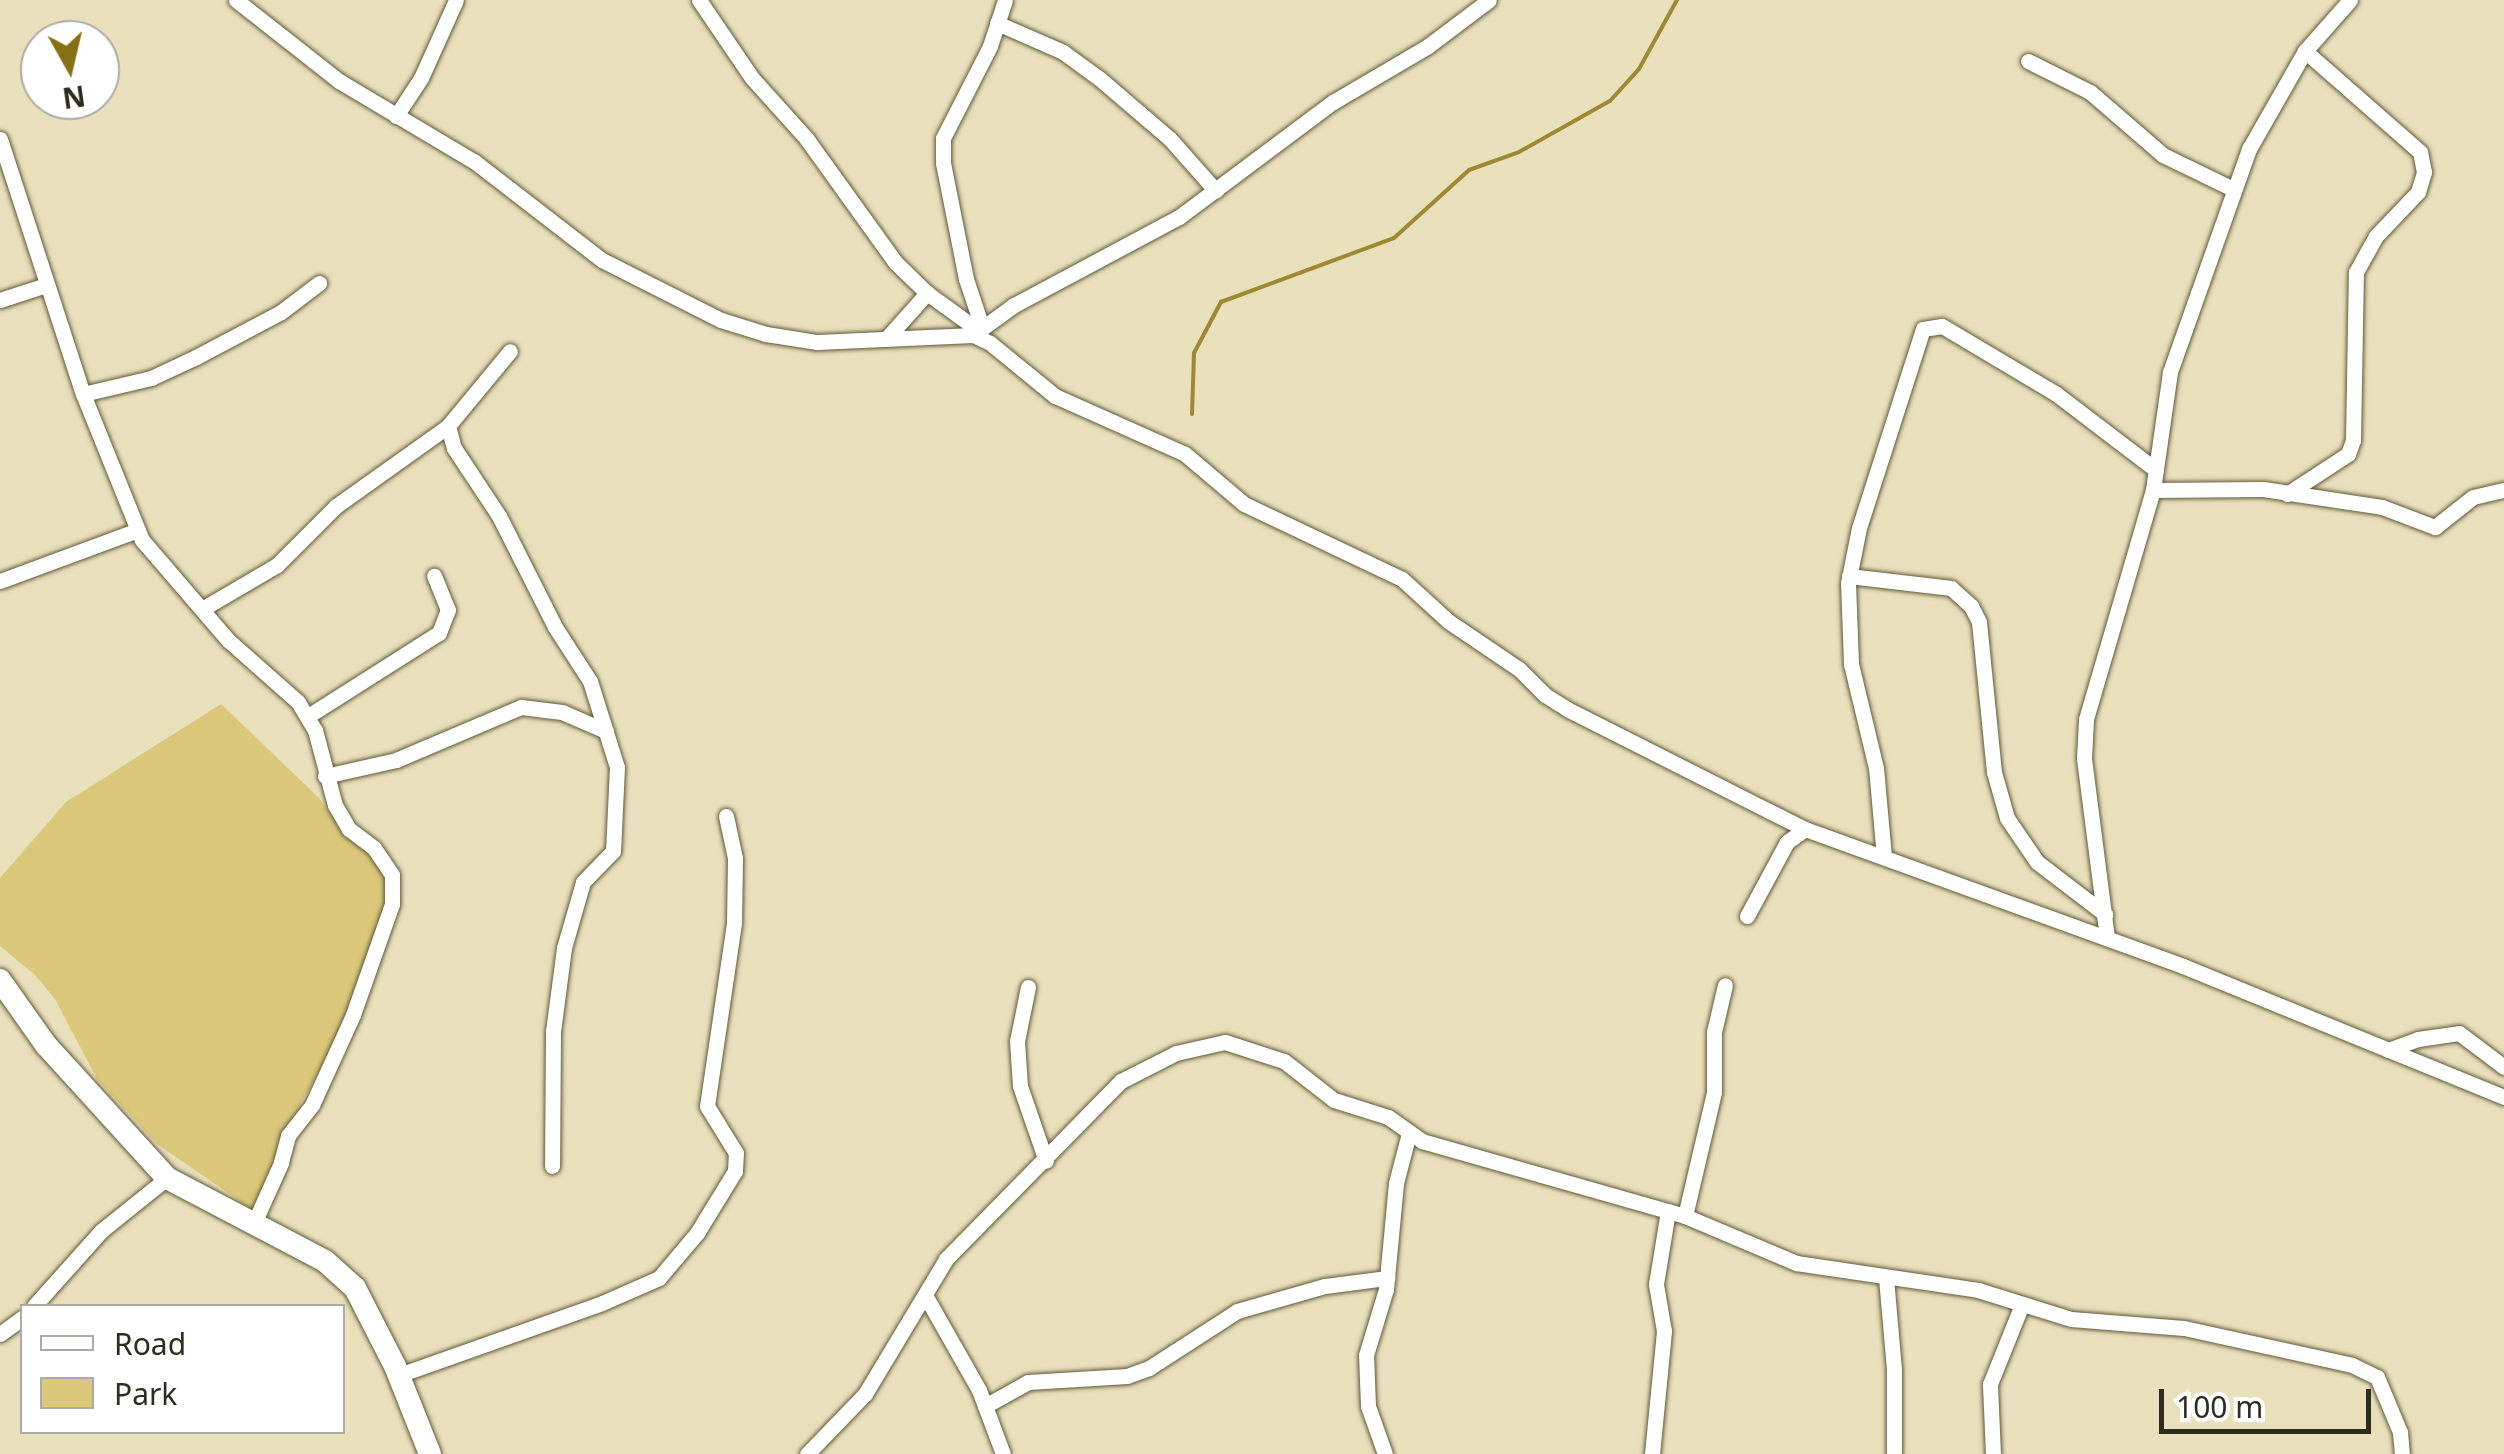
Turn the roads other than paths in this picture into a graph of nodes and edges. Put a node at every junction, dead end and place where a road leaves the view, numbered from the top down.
1 (236, 0) edge
2 (456, 0) edge
3 (698, 0) edge
4 (1005, 0) edge
5 (1489, 0) edge
6 (2350, 0) edge
7 (996, 24) junction
8 (2306, 51) junction
9 (2028, 60) dead end
10 (396, 116) junction
11 (0, 139) edge
12 (2232, 188) junction
13 (1216, 192) junction
14 (319, 283) dead end
15 (46, 286) junction
16 (927, 293) junction
17 (0, 300) edge
18 (978, 331) junction
19 (886, 338) junction
20 (510, 351) dead end
21 (83, 394) junction
22 (448, 426) junction
23 (2156, 470) junction
24 (2153, 490) junction
25 (2504, 490) edge
26 (2287, 494) junction
27 (138, 530) junction
28 (434, 576) dead end
29 (1849, 576) junction
30 (0, 581) edge
31 (202, 609) junction
32 (308, 716) junction
33 (606, 732) junction
34 (325, 776) junction
35 (726, 816) dead end
36 (1806, 829) junction
37 (1884, 858) junction
38 (2105, 914) junction
39 (1747, 916) dead end
40 (2107, 938) junction
41 (0, 980) edge
42 (1725, 985) dead end
43 (1028, 986) dead end
44 (2388, 1050) junction
45 (2504, 1066) edge
46 (2504, 1097) edge
47 (1410, 1133) junction
48 (1046, 1161) junction
49 (552, 1166) dead end
50 (167, 1178) junction
51 (1668, 1211) junction
52 (1685, 1216) junction
53 (254, 1223) junction
54 (1386, 1278) junction
55 (1886, 1278) junction
56 (925, 1296) junction
57 (36, 1304) edge
58 (2021, 1306) junction
59 (399, 1375) junction
60 (985, 1406) junction
61 (430, 1454) edge
62 (807, 1454) edge
63 (1003, 1454) edge
64 (1385, 1454) edge
65 (1652, 1454) edge
66 (1894, 1454) edge
67 (1992, 1454) edge
68 (2402, 1454) edge

1 - 10 street
2 - 10 street
3 - 16 street
4 - 7 street
5 - 13 street
6 - 8 street
7 - 13 street
7 - 18 street
8 - 12 street
8 - 26 street
9 - 12 street
10 - 19 street
11 - 15 street
12 - 23 street
13 - 18 street
14 - 21 street
15 - 17 street
15 - 21 street
16 - 18 street
16 - 19 street
18 - 19 street
18 - 36 street
20 - 22 street
21 - 27 street
22 - 31 street
22 - 33 street
23 - 24 street
23 - 29 street
24 - 26 street
24 - 38 street
25 - 26 street
27 - 30 street
27 - 31 street
28 - 32 street
29 - 37 street
29 - 38 street
31 - 32 street
32 - 34 street
33 - 34 street
33 - 49 street
34 - 53 street
35 - 59 street
36 - 37 street
36 - 39 street
37 - 40 street
38 - 40 street
40 - 44 street
41 - 50 main road
42 - 52 street
43 - 48 street
44 - 45 street
44 - 46 street
47 - 48 street
47 - 51 street
47 - 54 street
48 - 56 street
50 - 53 main road
50 - 57 street
51 - 52 street
51 - 65 street
52 - 55 street
53 - 59 main road
54 - 60 street
54 - 64 street
55 - 58 street
55 - 66 street
56 - 60 street
56 - 62 street
58 - 67 street
58 - 68 street
59 - 61 main road
60 - 63 street

